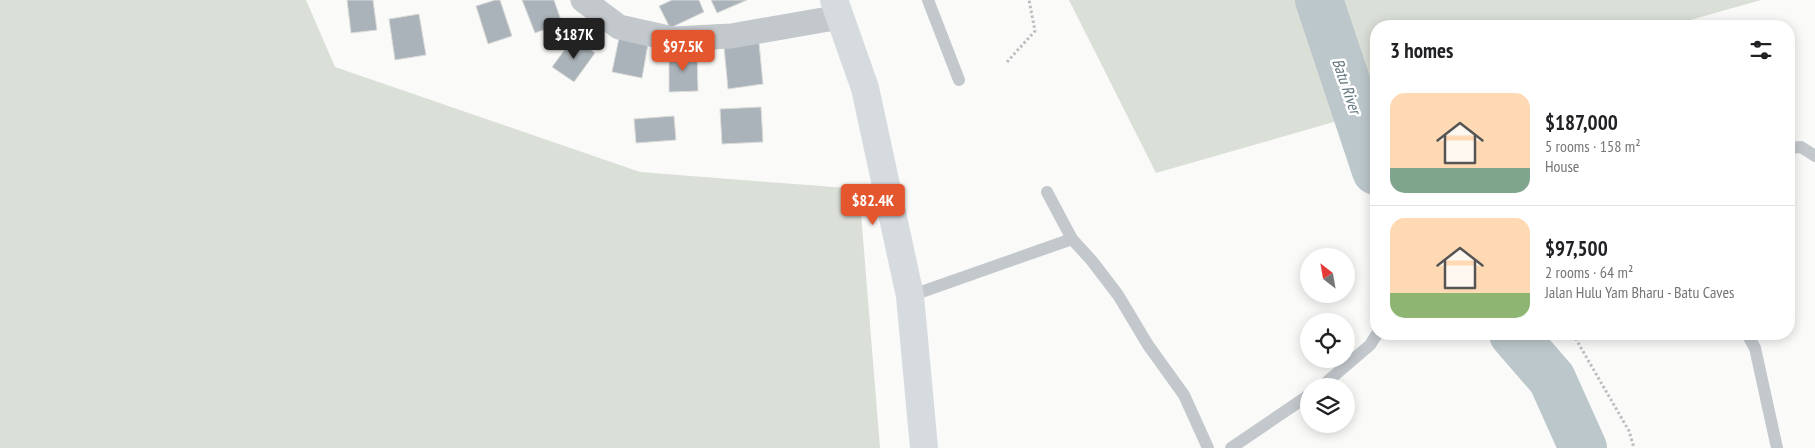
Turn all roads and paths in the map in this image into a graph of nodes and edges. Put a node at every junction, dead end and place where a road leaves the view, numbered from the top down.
1 (584, 0) edge
2 (928, 0) edge
3 (1029, 0) edge
4 (837, 8) edge
5 (1006, 62) dead end
6 (959, 80) dead end
7 (1795, 147) edge
8 (1815, 156) edge
9 (1047, 192) dead end
10 (1072, 239) junction
11 (910, 296) junction
12 (1373, 340) edge
13 (1576, 340) edge
14 (1750, 340) edge
15 (1331, 378) edge
16 (1300, 401) edge
17 (924, 448) edge
18 (1208, 448) edge
19 (1231, 448) edge
20 (1634, 448) edge
21 (1777, 448) edge

1 - 4 street
2 - 6 lane
3 - 5 path
4 - 11 main road
7 - 8 lane
9 - 10 lane
10 - 11 lane
10 - 18 lane
11 - 17 main road
12 - 15 lane
13 - 20 path
14 - 21 lane
16 - 19 lane

